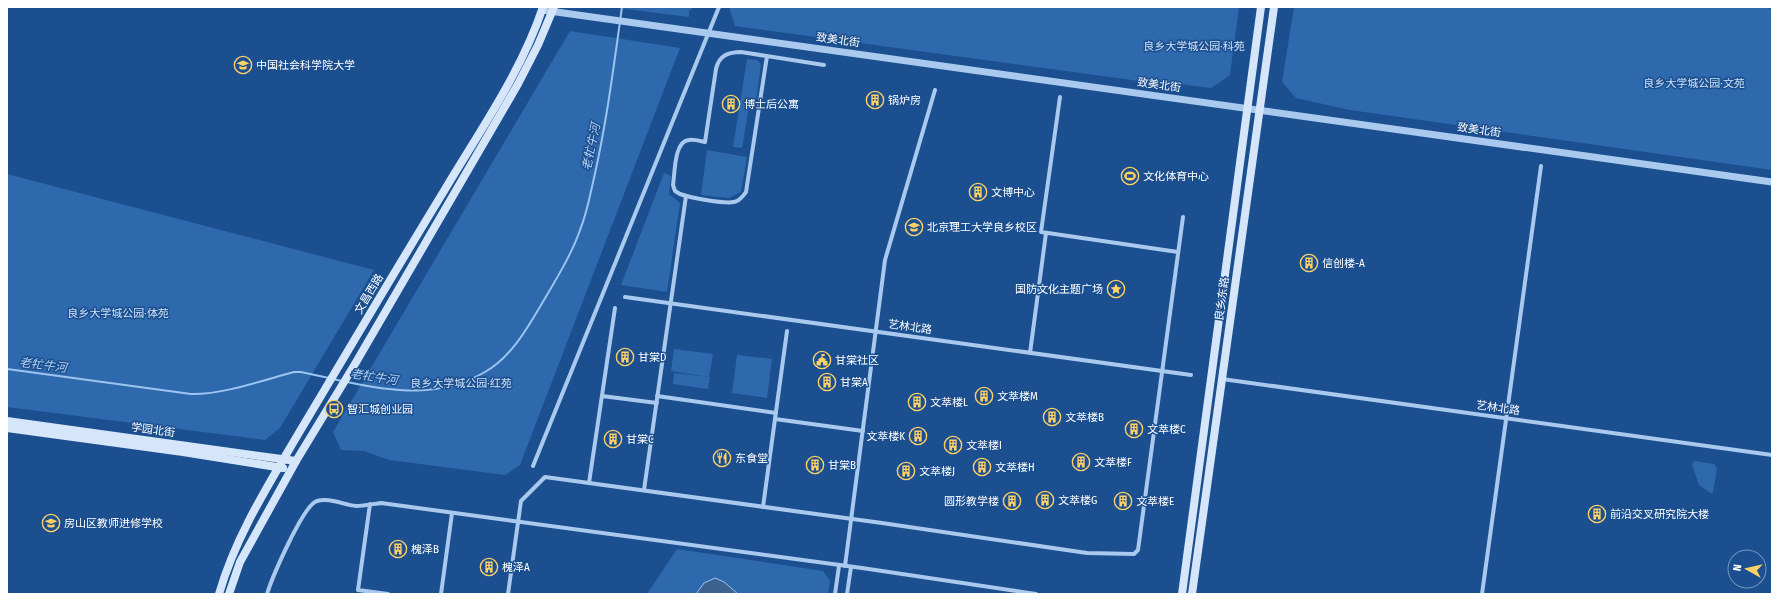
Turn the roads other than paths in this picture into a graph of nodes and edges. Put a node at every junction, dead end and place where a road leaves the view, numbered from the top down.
1 (719, 7) edge
2 (1261, 7) edge
3 (1274, 7) edge
4 (543, 9) edge
5 (553, 9) edge
6 (708, 33) junction
7 (767, 56) junction
8 (824, 65) dead end
9 (935, 90) dead end
10 (1060, 97) dead end
11 (1247, 109) junction
12 (1260, 111) junction
13 (1541, 166) dead end
14 (1772, 182) edge
15 (686, 196) junction
16 (1183, 217) dead end
17 (1046, 233) junction
18 (1178, 252) junction
19 (625, 297) dead end
20 (670, 303) junction
21 (615, 308) dead end
22 (787, 331) dead end
23 (876, 332) junction
24 (1030, 353) junction
25 (1162, 371) junction
26 (1191, 375) dead end
27 (1222, 379) junction
28 (602, 396) junction
29 (657, 396) junction
30 (656, 402) junction
31 (776, 413) junction
32 (1506, 418) junction
33 (775, 419) junction
34 (7, 421) edge
35 (7, 428) edge
36 (863, 430) junction
37 (1772, 455) edge
38 (283, 460) junction
39 (296, 461) junction
40 (533, 466) dead end
41 (279, 468) junction
42 (291, 470) junction
43 (589, 482) junction
44 (644, 490) junction
45 (370, 504) junction
46 (763, 507) junction
47 (452, 513) junction
48 (852, 519) junction
49 (518, 522) junction
50 (839, 566) junction
51 (845, 566) junction
52 (851, 567) junction
53 (1182, 591) edge
54 (1192, 592) edge
55 (219, 594) edge
56 (229, 594) edge
57 (267, 594) edge
58 (388, 594) edge
59 (440, 594) edge
60 (508, 594) edge
61 (836, 594) edge
62 (847, 594) edge
63 (1036, 594) edge
64 (1482, 594) edge

1 - 6 street
2 - 11 main road, 良乡东路
3 - 12 main road, 良乡东路
4 - 5 street, 致美北街
4 - 38 main road, 文昌西路
5 - 6 street, 致美北街
5 - 39 main road, 文昌西路
6 - 11 street, 致美北街
6 - 40 street
7 - 8 street
7 - 15 street
7 - 15 street
9 - 23 street
10 - 17 street
11 - 12 street, 致美北街
11 - 53 main road, 良乡东路
12 - 14 street, 致美北街
12 - 27 main road, 良乡东路
13 - 32 street
15 - 20 street
16 - 18 street
17 - 18 street
17 - 24 street
18 - 25 street
19 - 20 street, 艺林北路
20 - 23 street, 艺林北路
20 - 29 street
21 - 28 street
22 - 31 street
23 - 24 street, 艺林北路
23 - 36 street
24 - 25 street, 艺林北路
25 - 26 street, 艺林北路
25 - 48 street
27 - 32 street, 艺林北路
27 - 54 main road, 良乡东路
28 - 30 street
28 - 43 street
29 - 30 street
29 - 31 street
30 - 44 street
31 - 33 street
32 - 37 street, 艺林北路
32 - 64 street
33 - 36 street
33 - 46 street
34 - 38 main road, 学园北街
35 - 41 main road, 学园北街
36 - 48 street
38 - 39 main road, 学园北街
38 - 41 main road, 文昌西路
39 - 42 main road, 文昌西路
41 - 42 main road, 学园北街
41 - 55 main road, 文昌西路
42 - 56 main road, 文昌西路
43 - 44 street
43 - 49 street
44 - 46 street
45 - 47 street
45 - 57 street
45 - 58 street
46 - 48 street
47 - 49 street
47 - 59 street
48 - 51 street
49 - 50 street
49 - 60 street
50 - 51 street
50 - 61 street
51 - 52 street
52 - 62 street
52 - 63 street
53 - 54 main road

